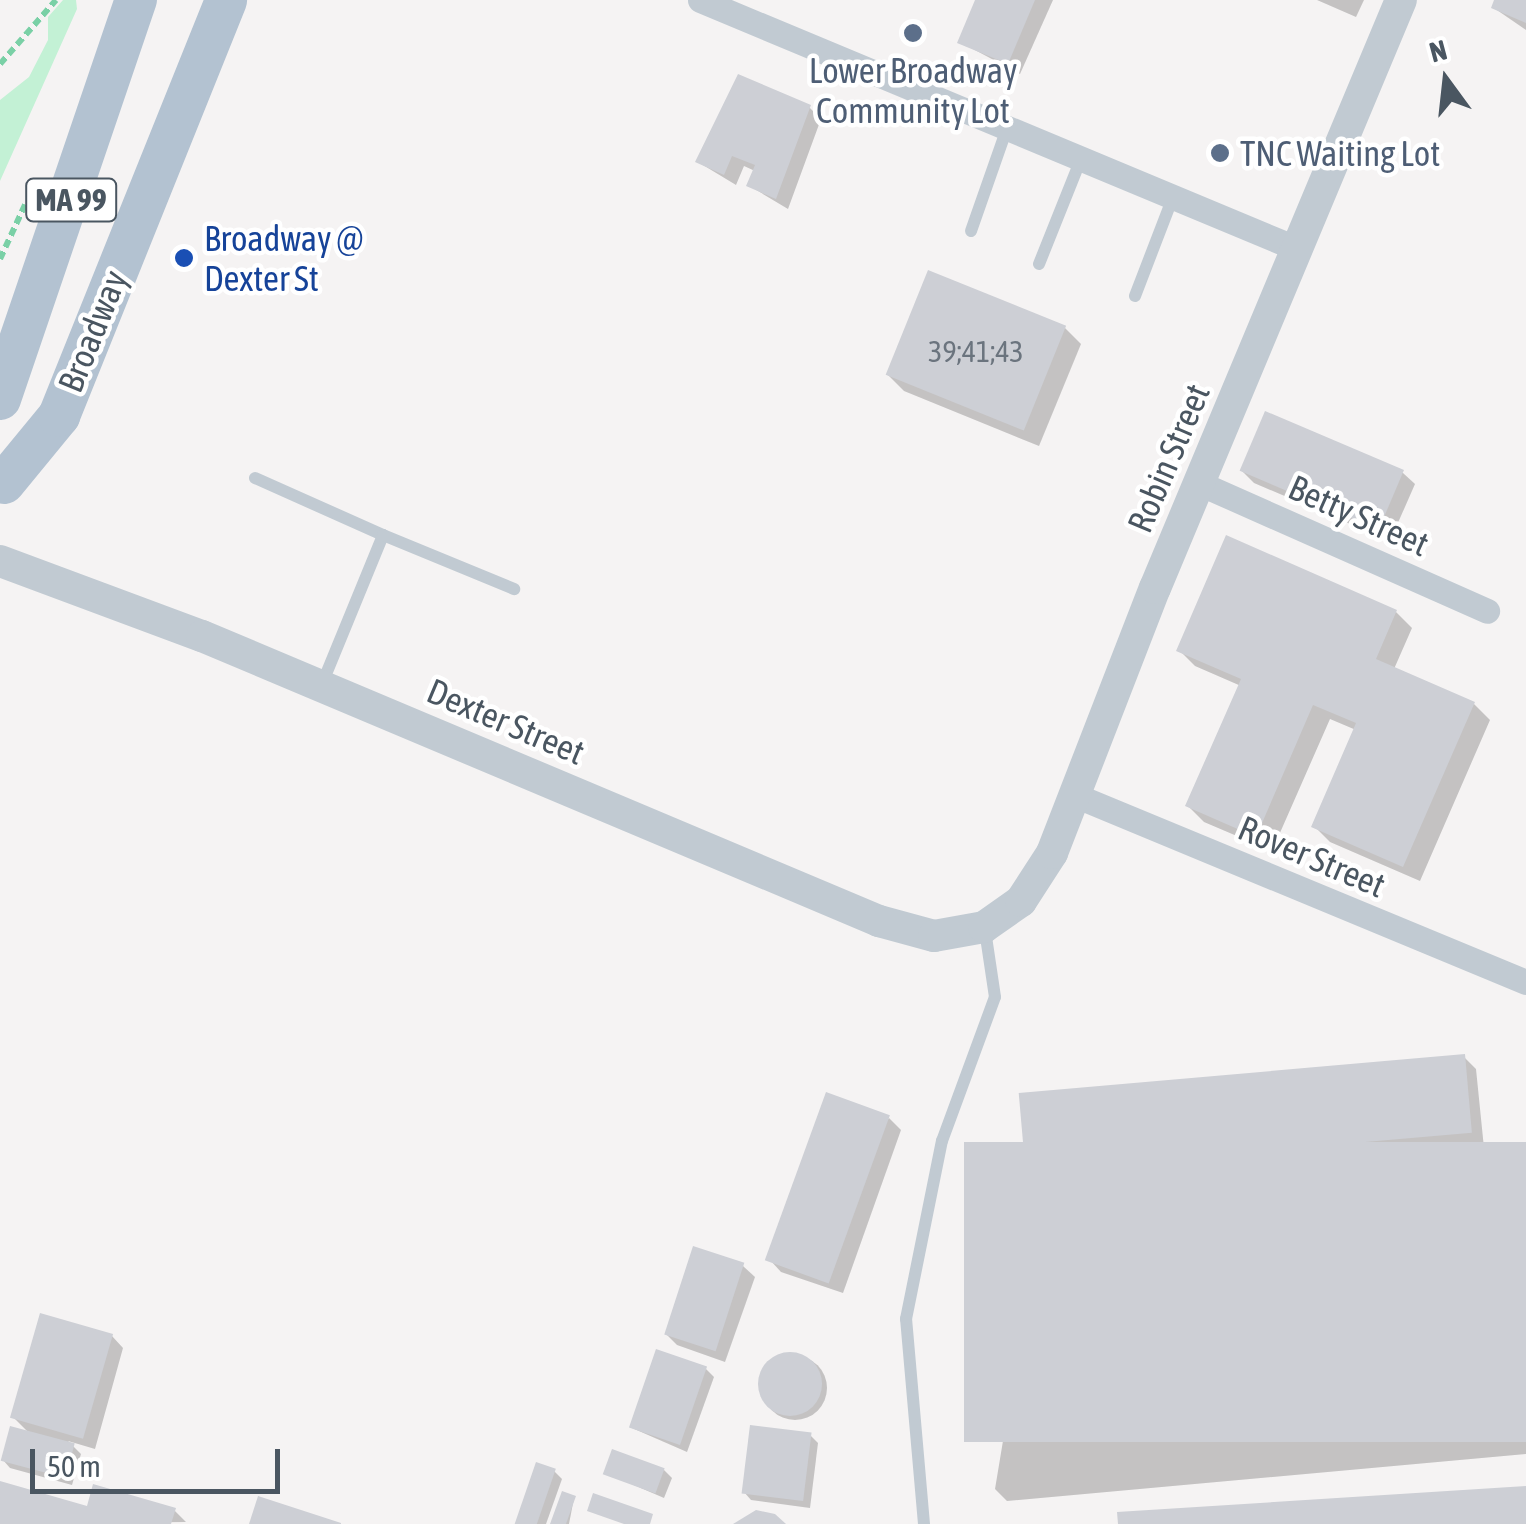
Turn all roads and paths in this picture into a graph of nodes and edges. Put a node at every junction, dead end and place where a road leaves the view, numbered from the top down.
1 (56, 0) edge
2 (136, 0) edge
3 (226, 0) edge
4 (700, 0) edge
5 (1401, 0) edge
6 (0, 64) edge
7 (1007, 128) junction
8 (1081, 159) junction
9 (1173, 196) junction
10 (971, 230) dead end
11 (1298, 249) junction
12 (1039, 264) dead end
13 (1135, 296) dead end
14 (0, 399) edge
15 (1, 478) edge
16 (255, 478) dead end
17 (1201, 484) junction
18 (382, 535) junction
19 (0, 561) edge
20 (514, 590) dead end
21 (1488, 611) dead end
22 (321, 686) junction
23 (1072, 794) junction
24 (984, 928) junction
25 (1526, 982) edge
26 (924, 1524) edge

1 - 6 path
2 - 14 main road, Broadway / MA 99
3 - 15 main road, Broadway / MA 99
4 - 7 street
5 - 11 street, Robin Street
7 - 8 street
7 - 10 lane
8 - 9 street
8 - 12 lane
9 - 11 street
9 - 13 lane
11 - 17 street, Robin Street
16 - 18 lane
17 - 21 street, Betty Street
17 - 23 street, Robin Street
18 - 20 lane
18 - 22 lane
19 - 22 street, Dexter Street
22 - 24 street, Dexter Street
23 - 24 street, Robin Street
23 - 25 street, Rover Street
24 - 26 lane

